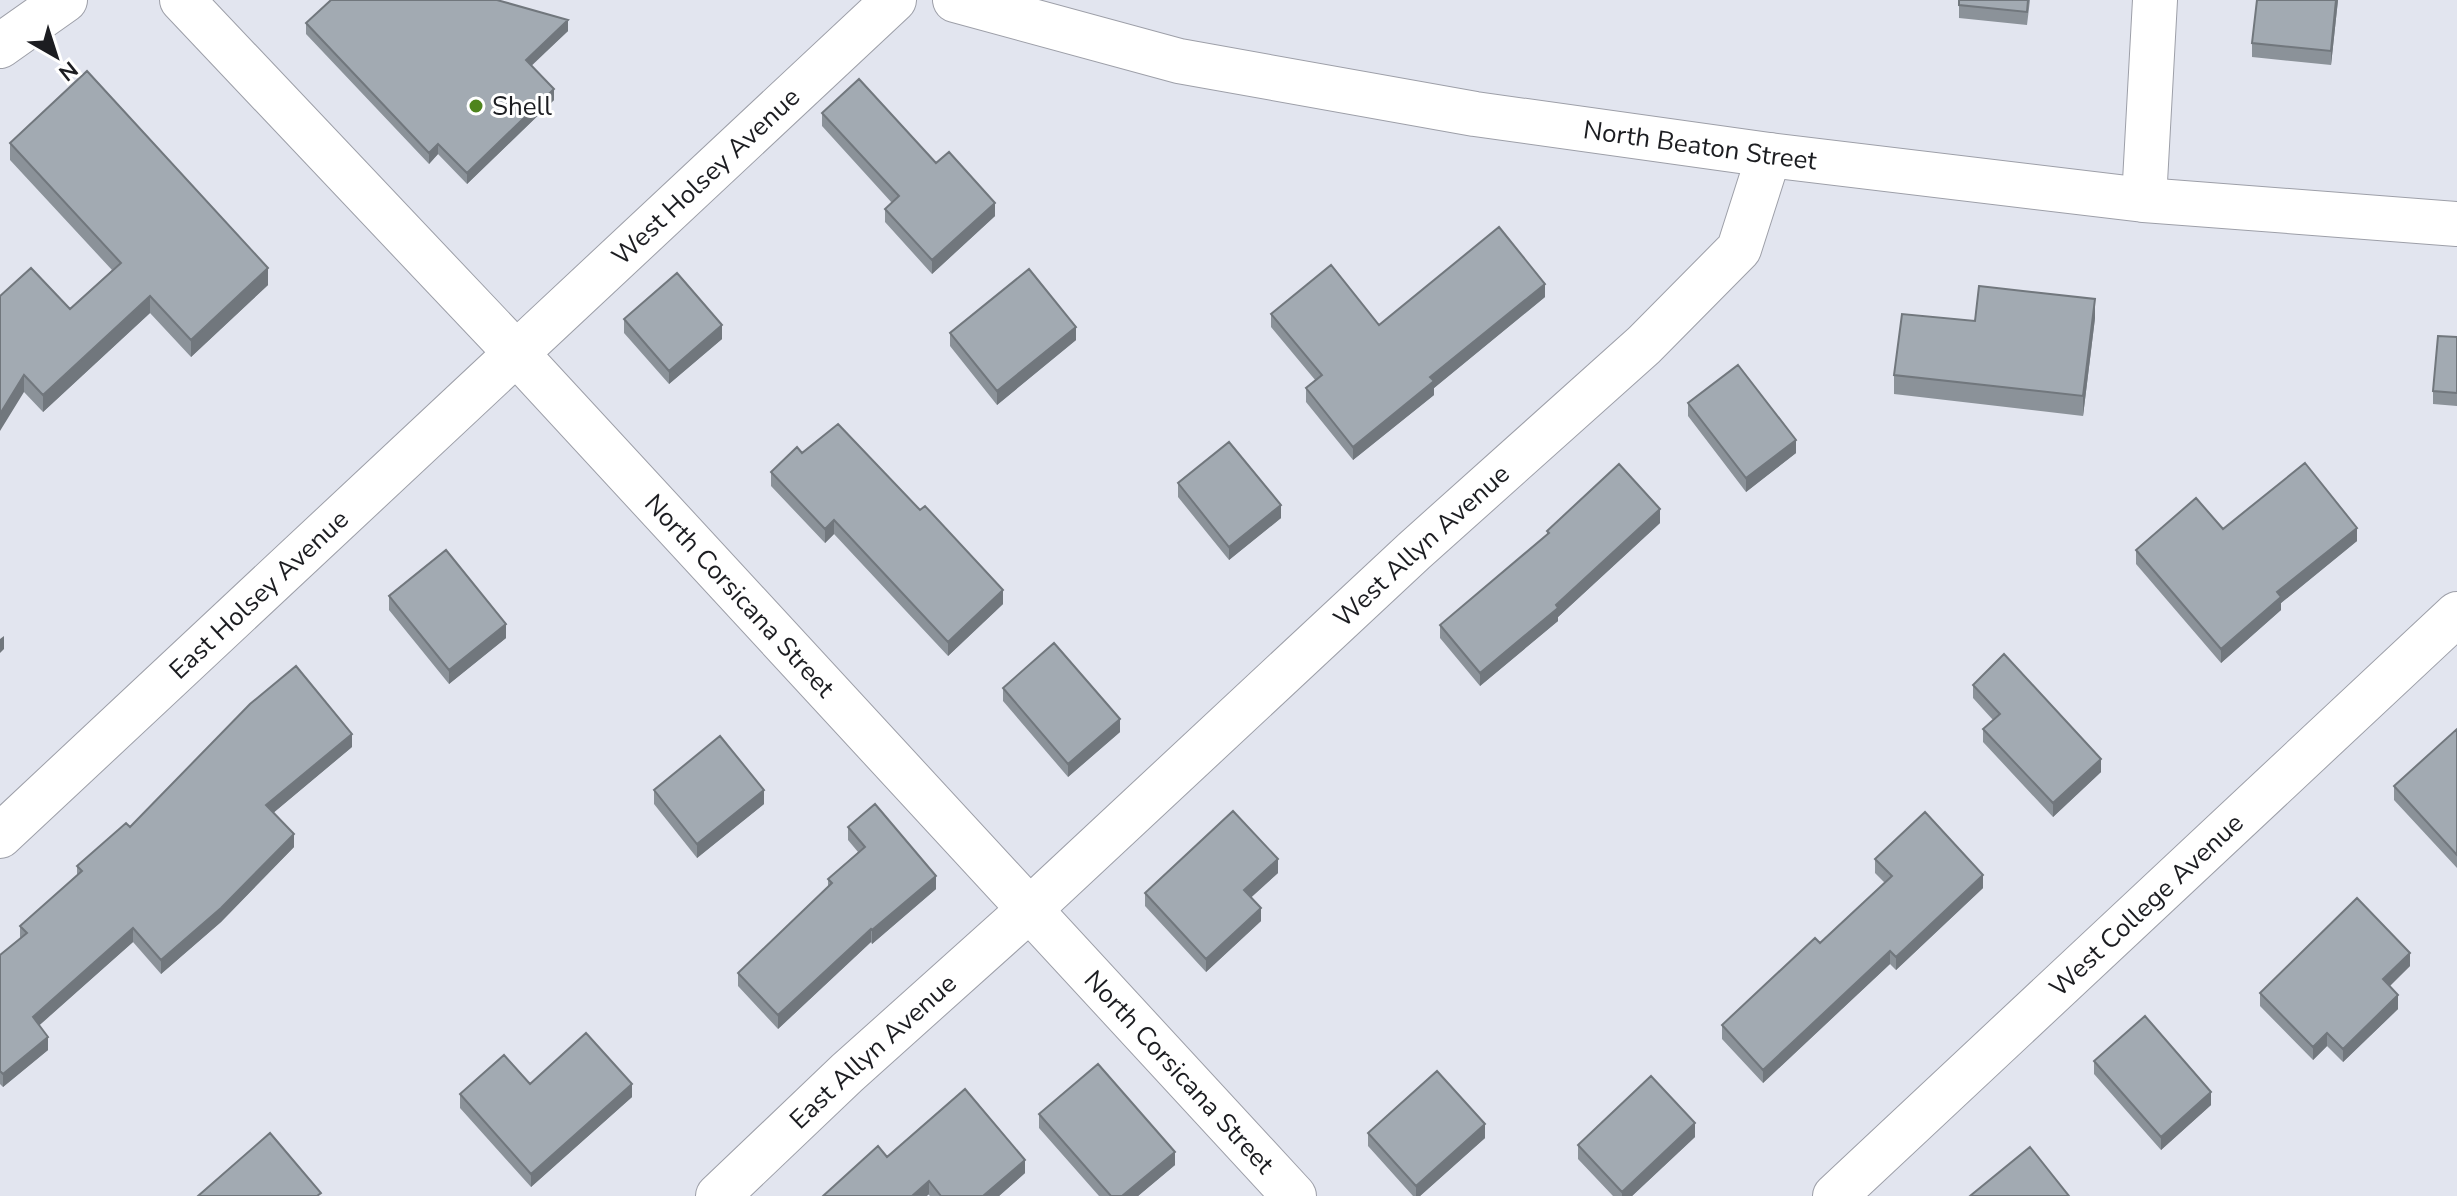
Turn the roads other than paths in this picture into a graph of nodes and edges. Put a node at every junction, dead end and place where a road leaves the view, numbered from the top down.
1 (65, 0) edge
2 (182, 0) edge
3 (894, 0) edge
4 (955, 0) edge
5 (2155, 0) edge
6 (0, 46) edge
7 (1769, 155) junction
8 (2144, 200) junction
9 (2457, 224) edge
10 (517, 354) junction
11 (2457, 614) edge
12 (0, 836) edge
13 (1030, 909) junction
14 (718, 1196) edge
15 (1294, 1196) edge
16 (1835, 1196) edge

1 - 6 street
2 - 10 street, North Corsicana Street
3 - 10 street, West Holsey Avenue
4 - 7 street, North Beaton Street
5 - 8 street
7 - 8 street, North Beaton Street
7 - 13 street, West Allyn Avenue
8 - 9 street, North Beaton Street
10 - 12 street, East Holsey Avenue
10 - 13 street, North Corsicana Street
11 - 16 street, West College Avenue
13 - 14 street, East Allyn Avenue
13 - 15 street, North Corsicana Street

